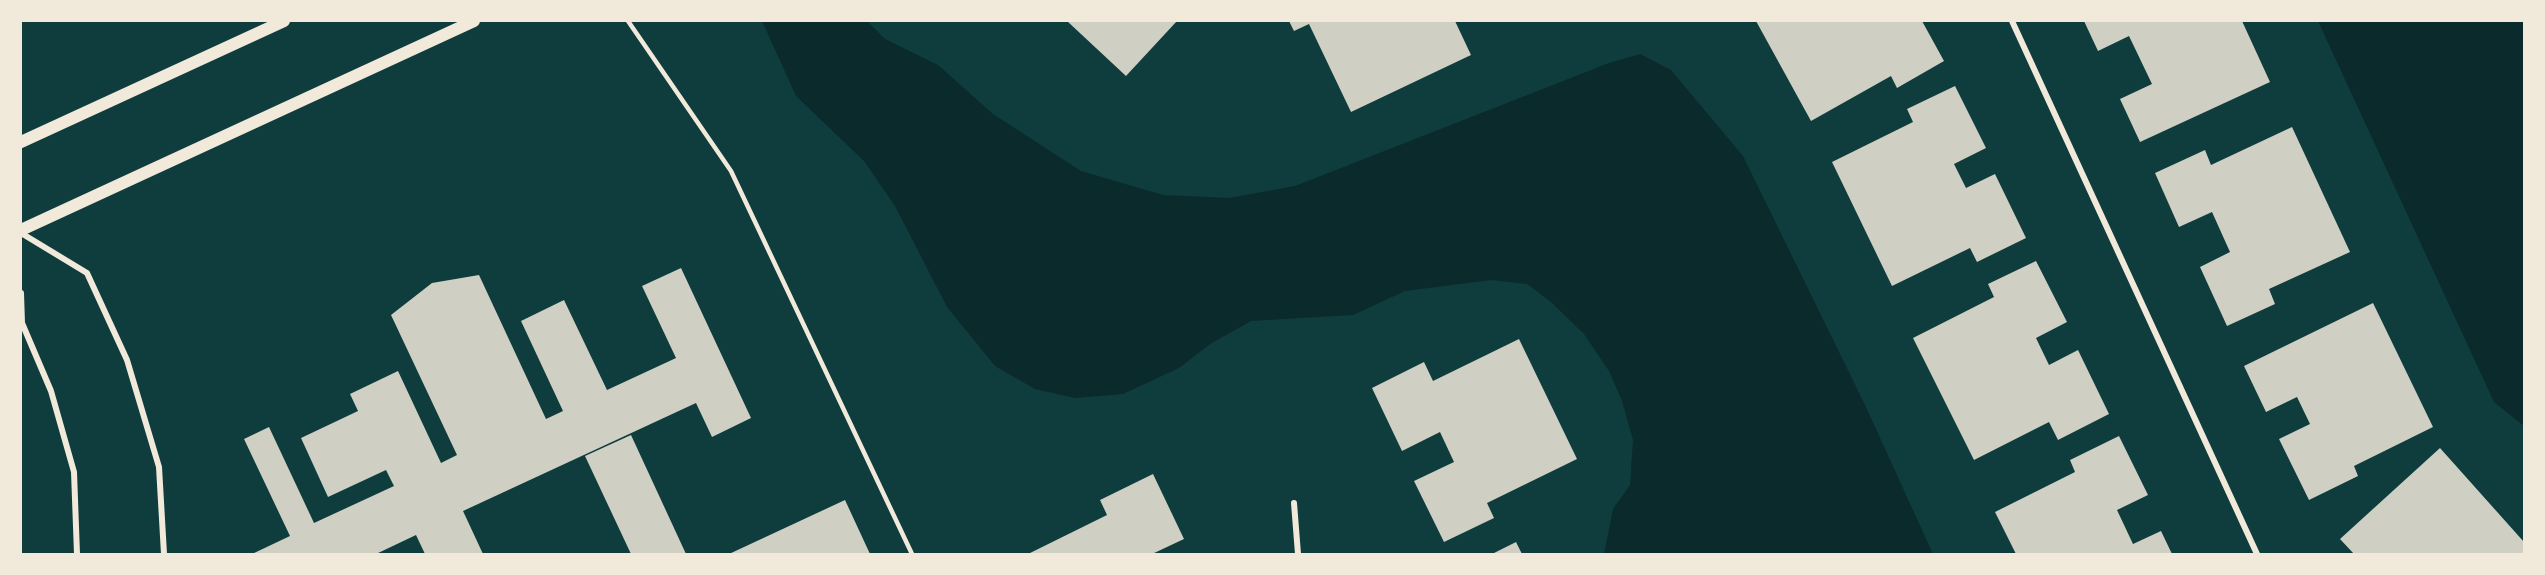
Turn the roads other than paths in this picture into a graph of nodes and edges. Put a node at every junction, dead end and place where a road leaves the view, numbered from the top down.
1 (284, 21) edge
2 (474, 21) edge
3 (628, 21) edge
4 (2012, 21) edge
5 (21, 142) edge
6 (21, 231) edge
7 (21, 293) edge
8 (1294, 503) dead end
9 (77, 554) edge
10 (164, 554) edge
11 (912, 554) edge
12 (1298, 554) edge
13 (2257, 554) edge

1 - 5 main road
2 - 6 main road
3 - 11 lane
4 - 13 street
6 - 10 street
7 - 9 street
8 - 12 street

